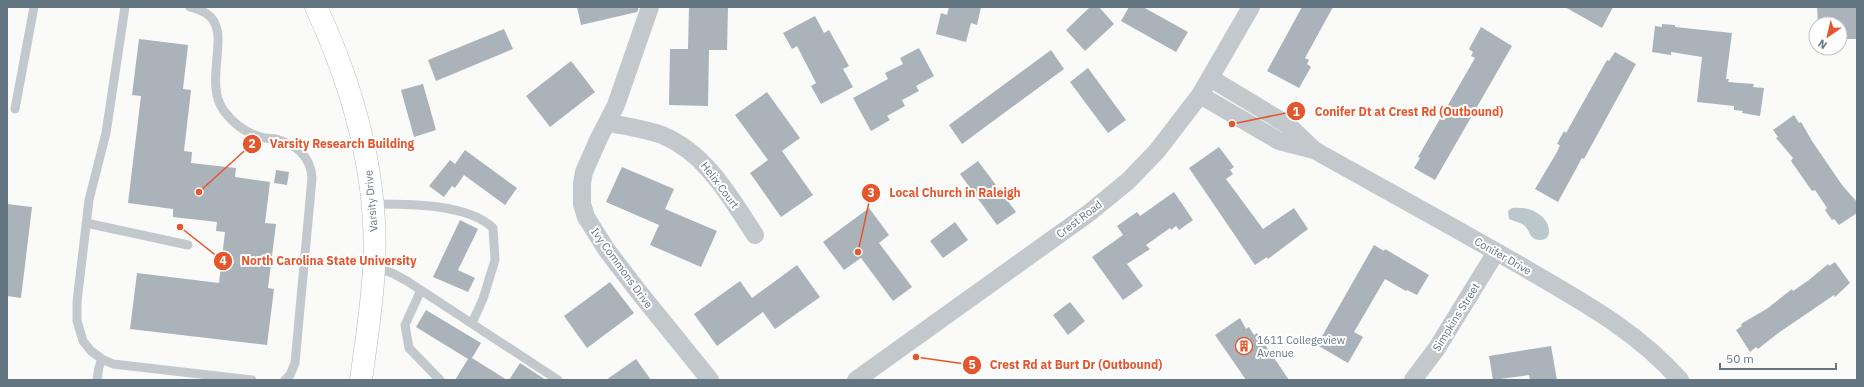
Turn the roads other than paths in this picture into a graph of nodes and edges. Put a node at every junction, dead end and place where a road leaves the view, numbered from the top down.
1 (34, 7) edge
2 (125, 7) edge
3 (190, 7) edge
4 (316, 7) edge
5 (650, 7) edge
6 (1250, 7) edge
7 (1210, 78) junction
8 (1200, 95) junction
9 (15, 109) dead end
10 (608, 123) junction
11 (1314, 150) junction
12 (373, 204) junction
13 (86, 223) junction
14 (755, 235) dead end
15 (188, 245) dead end
16 (1496, 252) junction
17 (374, 267) junction
18 (421, 290) junction
19 (472, 323) junction
20 (102, 359) junction
21 (866, 377) edge
22 (97, 380) edge
23 (252, 380) edge
24 (285, 380) edge
25 (361, 380) edge
26 (440, 380) edge
27 (558, 380) edge
28 (710, 380) edge
29 (1412, 380) edge
30 (1680, 380) edge

1 - 9 lane
2 - 13 lane
3 - 24 lane
4 - 12 street, Varsity Drive
5 - 10 street, Ivy Commons Drive
6 - 7 street, Crest Road
7 - 8 street, Crest Road
7 - 11 street, Conifer Drive
8 - 11 street, Conifer Drive
8 - 21 street, Crest Road
10 - 14 street, Helix Court
10 - 28 street, Ivy Commons Drive
11 - 16 street, Conifer Drive
12 - 17 street, Varsity Drive
12 - 19 lane
13 - 15 lane
13 - 20 lane
16 - 29 street, Simpkins Street
16 - 30 street, Conifer Drive
17 - 18 lane
17 - 25 street, Varsity Drive
18 - 19 lane
18 - 26 lane
19 - 27 lane
20 - 22 lane
20 - 23 lane

